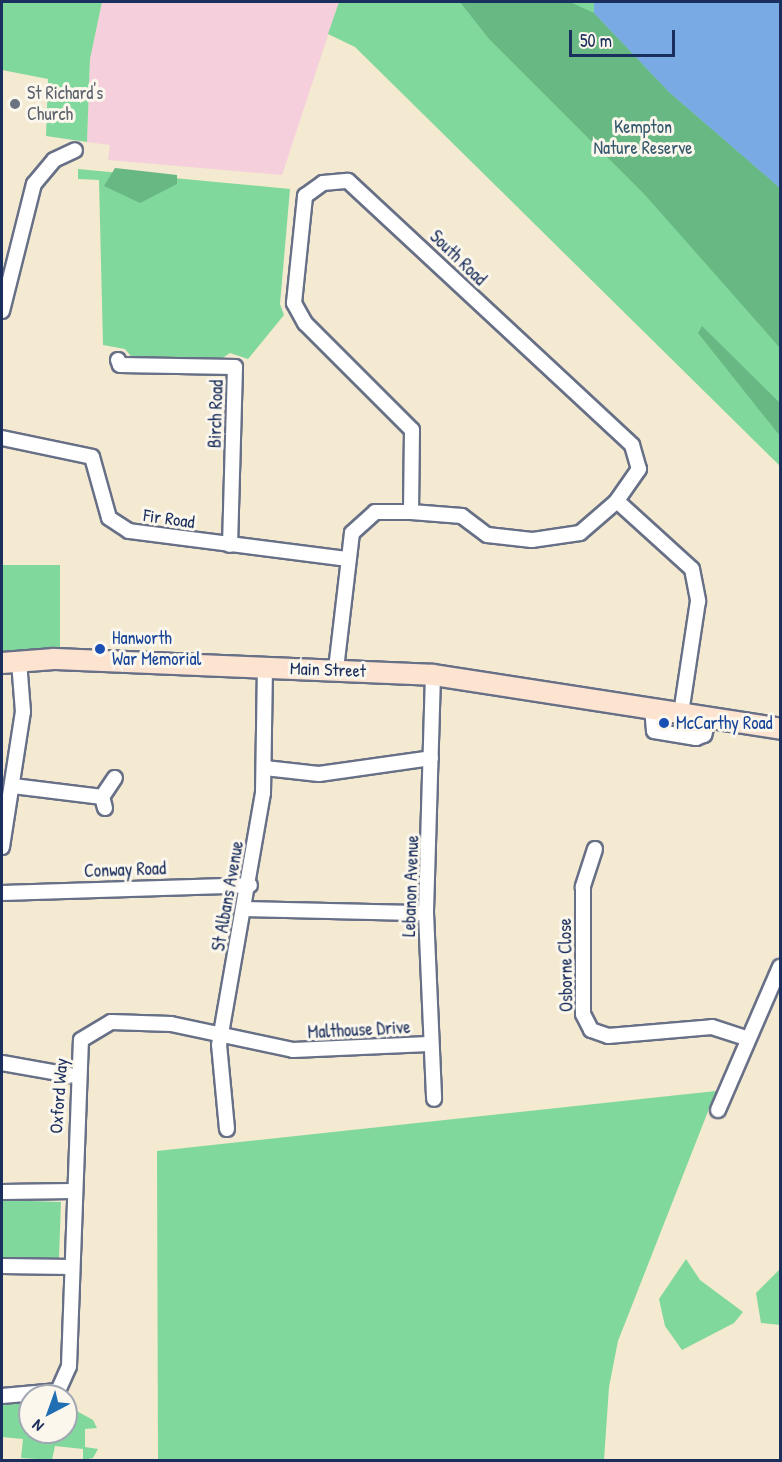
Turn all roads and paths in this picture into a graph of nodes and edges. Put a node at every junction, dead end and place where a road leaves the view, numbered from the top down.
1 (75, 150) dead end
2 (5, 278) edge
3 (2, 311) edge
4 (118, 360) dead end
5 (2, 438) edge
6 (616, 501) junction
7 (411, 512) junction
8 (230, 545) junction
9 (347, 559) junction
10 (10, 662) edge
11 (265, 667) junction
12 (336, 669) junction
13 (433, 675) junction
14 (652, 708) junction
15 (681, 713) junction
16 (709, 718) junction
17 (780, 729) edge
18 (431, 758) junction
19 (265, 768) junction
20 (115, 778) dead end
21 (13, 786) junction
22 (2, 847) edge
23 (595, 849) dead end
24 (250, 885) junction
25 (2, 893) edge
26 (243, 909) junction
27 (426, 913) junction
28 (780, 967) edge
29 (220, 1032) junction
30 (746, 1038) junction
31 (429, 1044) junction
32 (2, 1063) edge
33 (76, 1076) junction
34 (434, 1099) dead end
35 (718, 1110) dead end
36 (228, 1129) dead end
37 (73, 1191) junction
38 (2, 1192) edge
39 (2, 1266) edge
40 (71, 1267) junction
41 (2, 1396) edge

1 - 2 street
2 - 3 street
4 - 8 street, Birch Road
5 - 8 street, Fir Road
6 - 7 street, South Road
6 - 7 street, South Road
6 - 15 street
7 - 9 street, South Road
8 - 9 street, Fir Road
9 - 12 street, South Road
10 - 11 street, Main Street
10 - 21 street
11 - 12 street, Main Street
11 - 19 street, St Albans Avenue
12 - 13 street, Main Street
13 - 14 street, Main Street
13 - 18 street, Lebanon Avenue
14 - 15 street, Main Street
14 - 16 street
15 - 16 street, Main Street
16 - 17 street, Main Street
18 - 19 street
18 - 27 street, Lebanon Avenue
19 - 24 street, St Albans Avenue
20 - 21 street
21 - 22 street
23 - 30 street, Osborne Close
24 - 25 street, Conway Road
24 - 26 street, St Albans Avenue
26 - 27 street
26 - 29 street, St Albans Avenue
27 - 31 street, Lebanon Avenue
28 - 30 street
29 - 31 street, Malthouse Drive
29 - 33 street, Oxford Way
29 - 36 street, St Albans Avenue
30 - 35 street
31 - 34 street, Lebanon Avenue
32 - 33 street
33 - 37 street, Oxford Way
37 - 38 street
37 - 40 street, Oxford Way
39 - 40 street
40 - 41 street, Oxford Way

